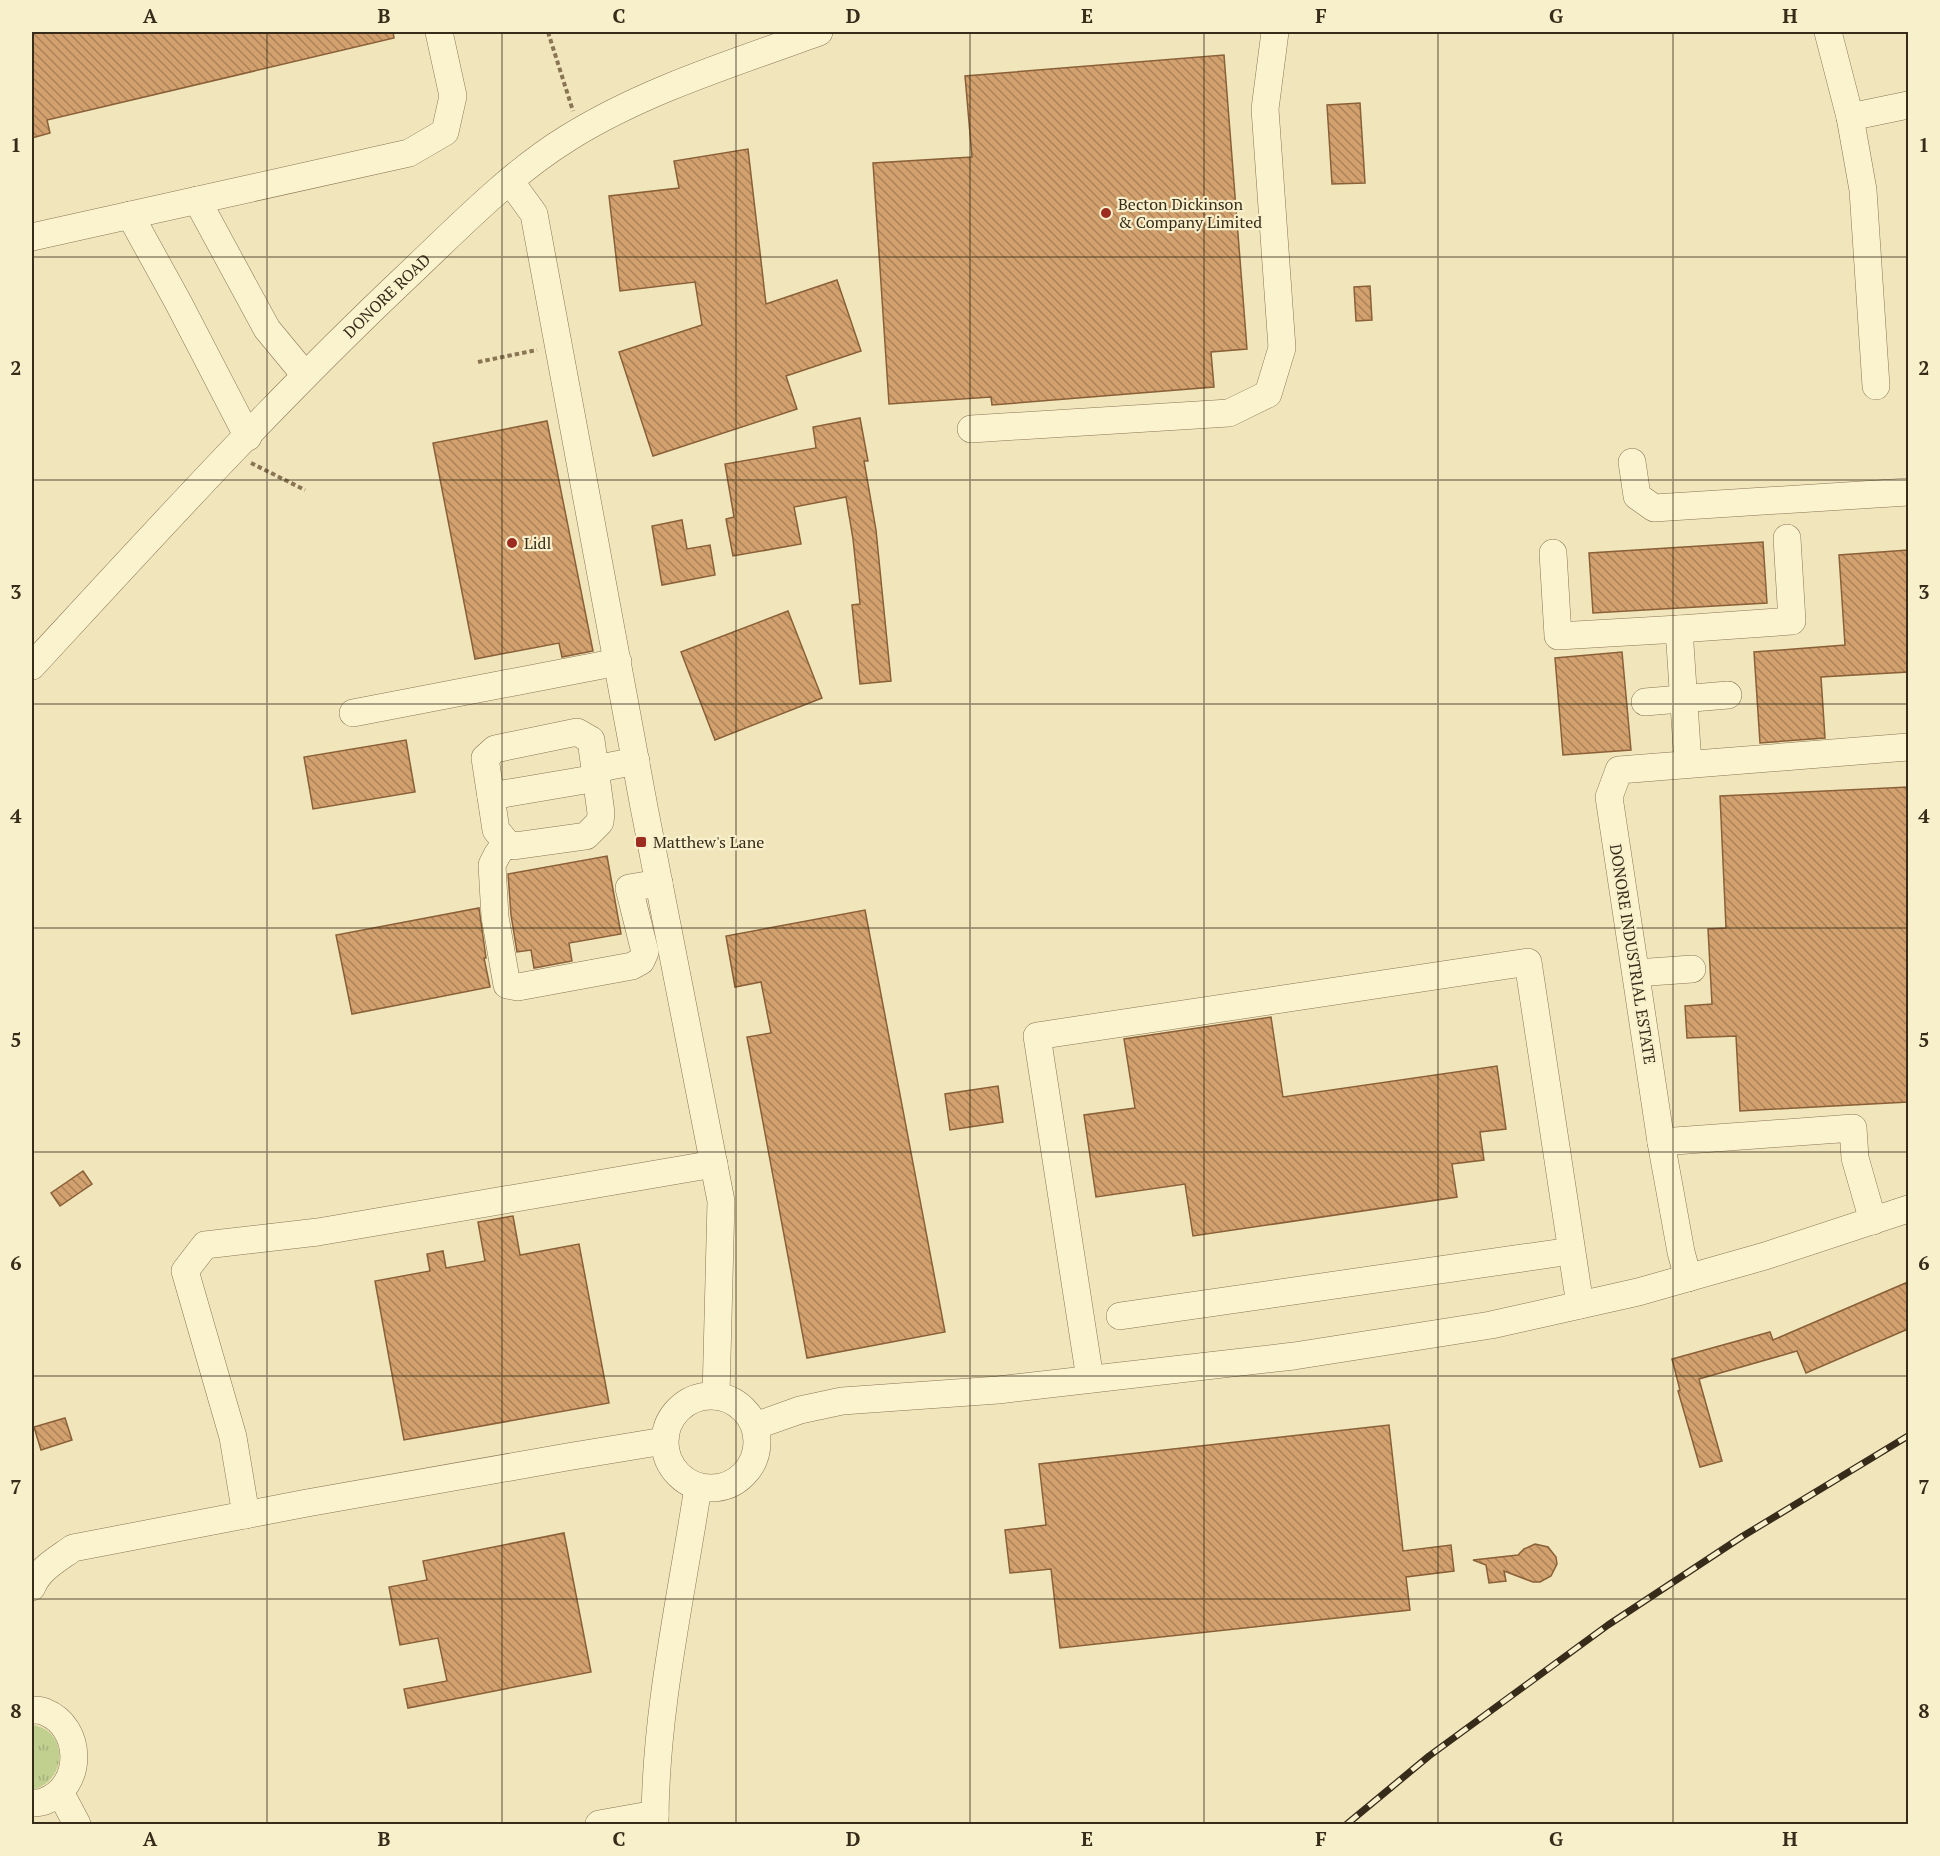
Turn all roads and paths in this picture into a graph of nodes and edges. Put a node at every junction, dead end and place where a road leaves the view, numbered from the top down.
1 (439, 32) edge
2 (548, 32) edge
3 (819, 32) edge
4 (1275, 32) edge
5 (1828, 32) edge
6 (1908, 105) edge
7 (1850, 117) junction
8 (579, 132) junction
9 (510, 181) junction
10 (197, 200) junction
11 (130, 215) junction
12 (32, 237) edge
13 (559, 346) junction
14 (478, 362) dead end
15 (305, 375) junction
16 (1876, 386) dead end
17 (970, 429) dead end
18 (240, 445) junction
19 (1632, 462) dead end
20 (305, 490) dead end
21 (1908, 492) edge
22 (1787, 538) dead end
23 (1553, 553) dead end
24 (1679, 628) junction
25 (618, 662) junction
26 (32, 666) edge
27 (1728, 694) dead end
28 (1684, 699) junction
29 (1645, 702) dead end
30 (353, 714) dead end
31 (1908, 747) edge
32 (636, 761) junction
33 (1688, 764) junction
34 (596, 773) junction
35 (491, 796) junction
36 (506, 842) junction
37 (659, 883) junction
38 (1692, 969) dead end
39 (1636, 974) junction
40 (1661, 1142) junction
41 (714, 1164) junction
42 (1908, 1209) edge
43 (1873, 1221) junction
44 (1571, 1251) junction
45 (1688, 1278) junction
46 (1580, 1305) junction
47 (1120, 1316) dead end
48 (1090, 1379) junction
49 (717, 1396) junction
50 (755, 1426) junction
51 (664, 1441) junction
52 (698, 1487) junction
53 (246, 1515) junction
54 (32, 1587) edge
55 (32, 1710) edge
56 (60, 1792) junction
57 (32, 1803) edge
58 (655, 1819) edge
59 (77, 1824) edge
60 (599, 1824) edge

1 - 10 street
2 - 8 path
3 - 8 street, DONORE ROAD
4 - 17 street
5 - 7 street
6 - 7 street
7 - 16 street
8 - 9 street, DONORE ROAD
9 - 13 street
9 - 15 street, DONORE ROAD
10 - 11 street
10 - 15 street
11 - 12 street
11 - 18 street
13 - 14 path
13 - 25 street
15 - 18 street, DONORE ROAD
18 - 20 path
18 - 26 street, DONORE ROAD
19 - 21 street
22 - 24 street
23 - 24 street
24 - 28 street
25 - 30 street
25 - 32 street
27 - 28 street
28 - 29 street
28 - 33 street
31 - 33 street, DONORE INDUSTRIAL ESTATE
32 - 34 street
32 - 37 street
33 - 39 street, DONORE INDUSTRIAL ESTATE
34 - 35 street
34 - 35 street
34 - 36 street
35 - 36 street
36 - 37 street
37 - 41 street
38 - 39 street
39 - 40 street, DONORE INDUSTRIAL ESTATE
40 - 43 street
40 - 45 street, DONORE INDUSTRIAL ESTATE
41 - 49 street
41 - 53 street
42 - 43 street
43 - 45 street
44 - 46 street
44 - 47 street
44 - 48 street
45 - 46 street
46 - 48 street
48 - 50 street
49 - 50 street
49 - 51 street
50 - 52 street
51 - 52 street
51 - 53 street
52 - 58 street
53 - 54 street
55 - 56 street
56 - 57 street
56 - 59 street
58 - 60 street

